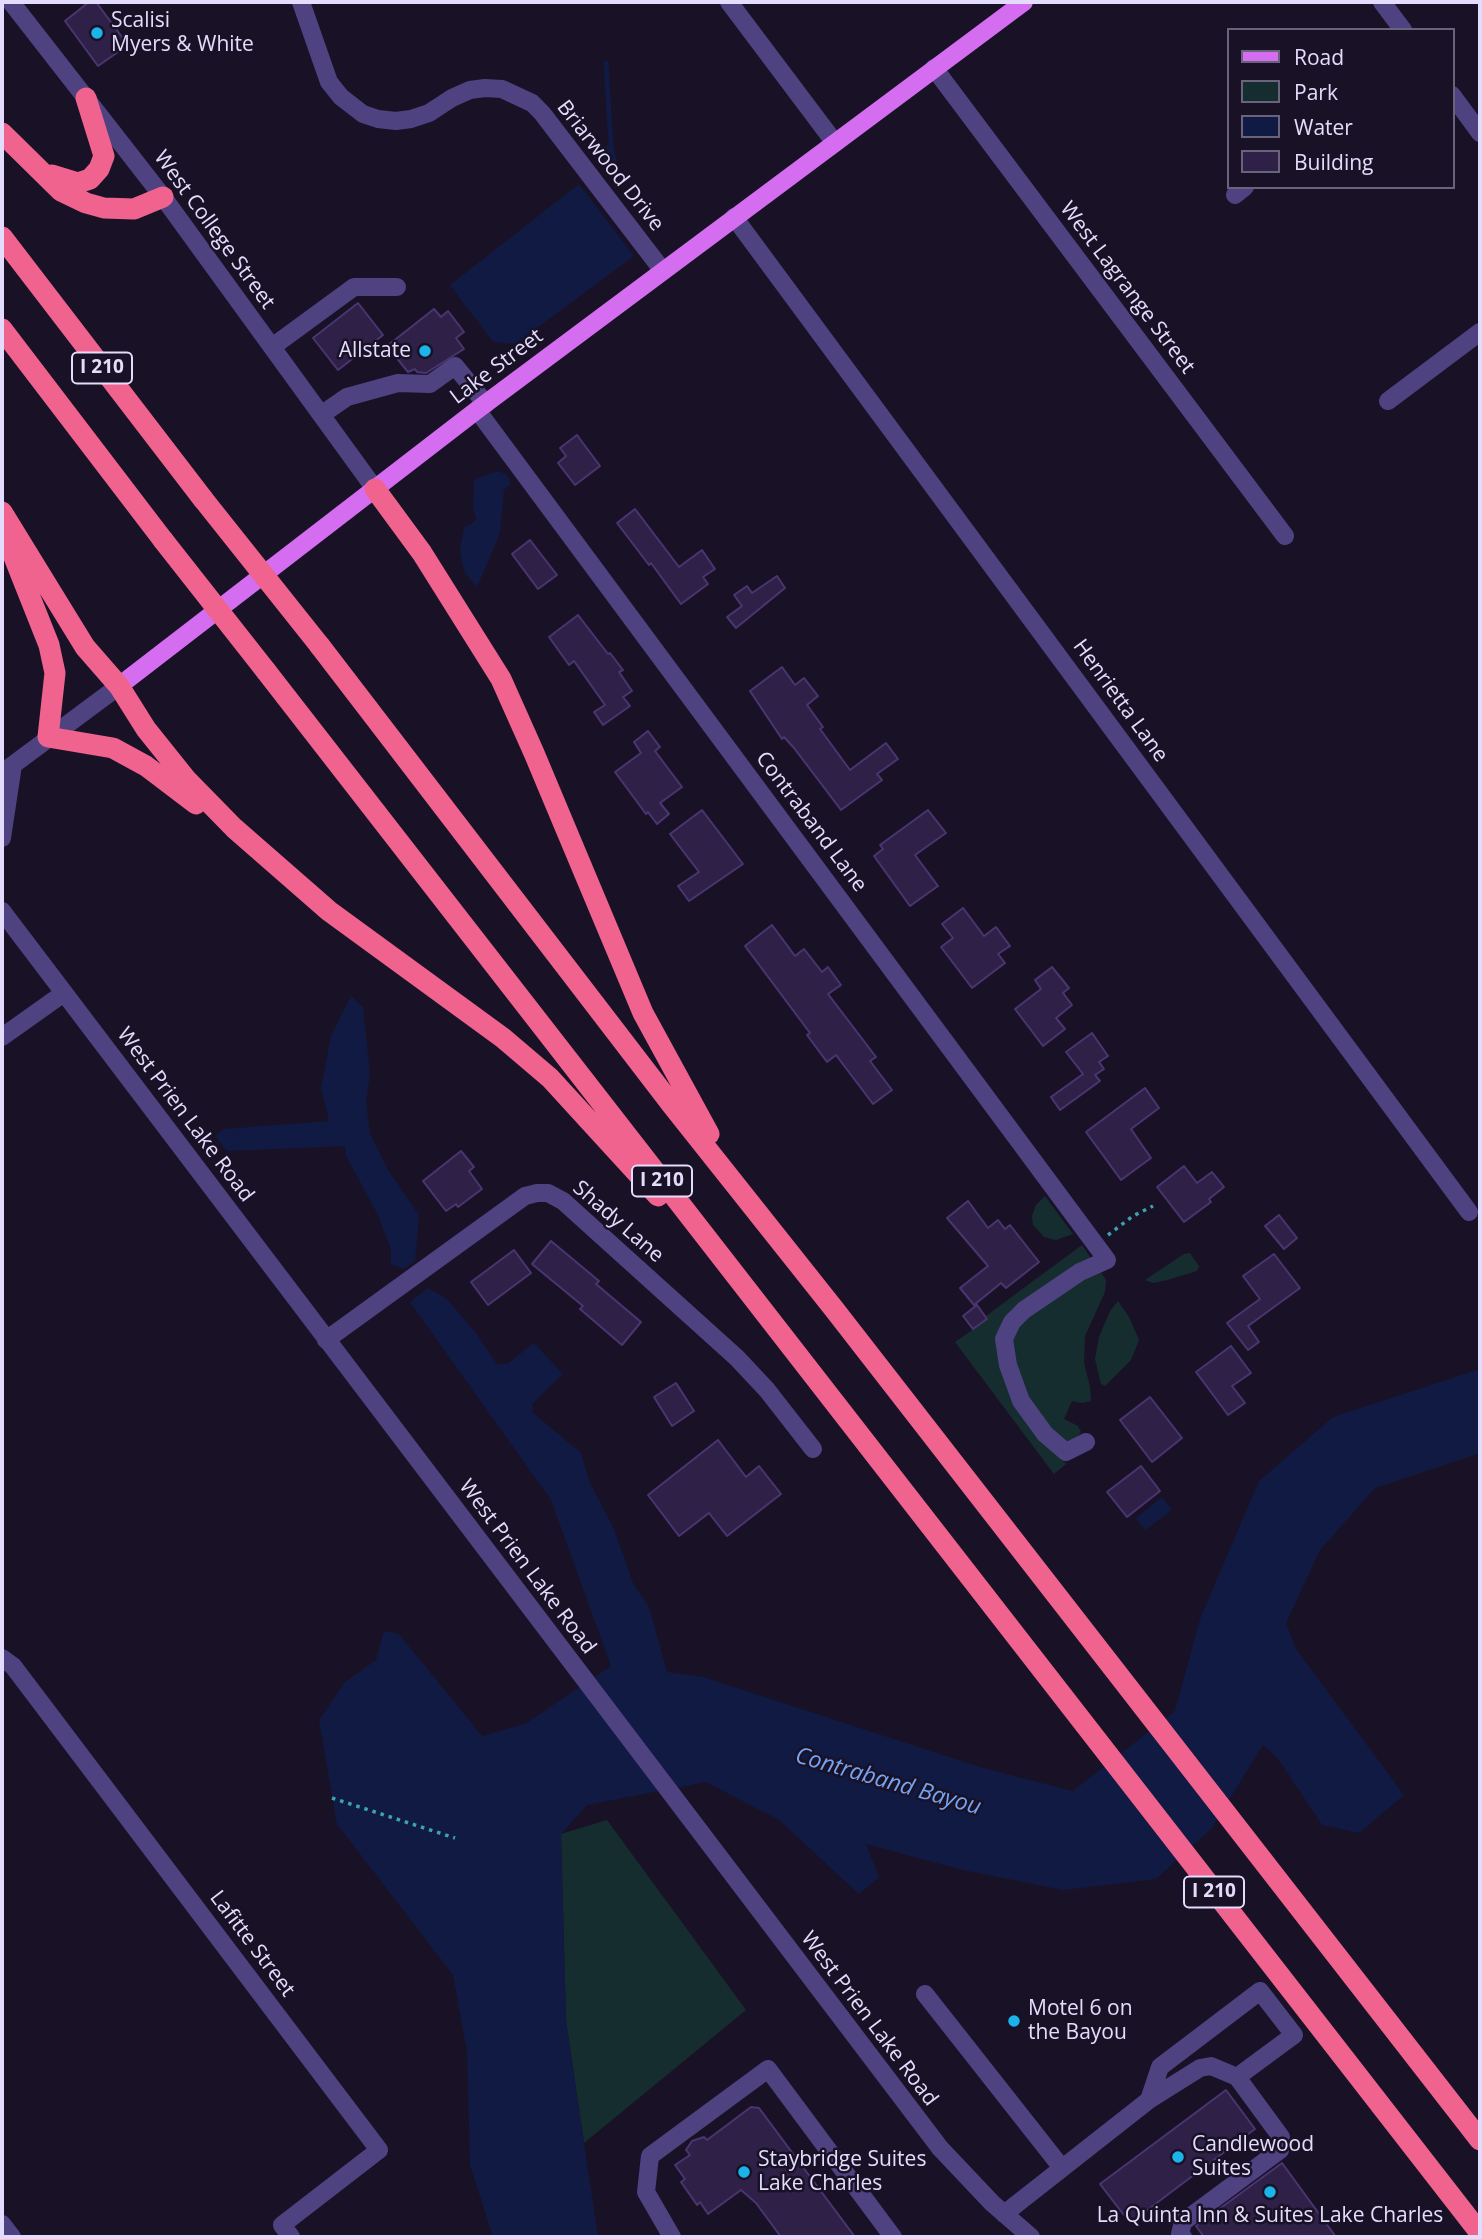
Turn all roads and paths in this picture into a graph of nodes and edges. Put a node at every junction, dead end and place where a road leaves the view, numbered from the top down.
1 (12, 2) edge
2 (301, 2) edge
3 (729, 2) edge
4 (1024, 2) edge
5 (1382, 2) edge
6 (1402, 28) edge
7 (934, 68) junction
8 (1454, 98) edge
9 (86, 99) junction
10 (2, 133) edge
11 (1480, 133) edge
12 (835, 143) junction
13 (39, 170) junction
14 (163, 197) junction
15 (734, 217) junction
16 (2, 237) edge
17 (663, 271) junction
18 (397, 287) dead end
19 (2, 329) edge
20 (1480, 332) edge
21 (272, 347) junction
22 (1388, 401) dead end
23 (481, 407) junction
24 (321, 415) junction
25 (375, 489) junction
26 (2, 512) edge
27 (2, 527) edge
28 (1285, 536) dead end
29 (119, 686) junction
30 (48, 737) junction
31 (7, 769) edge
32 (2, 838) edge
33 (257, 848) junction
34 (4, 916) edge
35 (64, 993) junction
36 (2, 1037) edge
37 (1153, 1206) dead end
38 (754, 1208) junction
39 (1469, 1212) dead end
40 (1096, 1245) junction
41 (752, 1296) junction
42 (326, 1340) junction
43 (1086, 1442) dead end
44 (813, 1449) dead end
45 (2, 1658) edge
46 (332, 1798) dead end
47 (455, 1838) dead end
48 (925, 1994) dead end
49 (1237, 2077) junction
50 (1149, 2100) junction
51 (1480, 2140) edge
52 (1062, 2168) junction
53 (1004, 2214) junction
54 (2, 2224) edge
55 (1480, 2233) edge
56 (12, 2237) edge
57 (291, 2237) edge
58 (672, 2237) edge
59 (892, 2237) edge
60 (1031, 2237) edge
61 (1183, 2237) edge

1 - 9 street, West College Street
2 - 17 street, Briarwood Drive
3 - 12 street
4 - 7 main road, Lake Street
5 - 6 street
7 - 12 main road, Lake Street
7 - 28 street, West Lagrange Street
8 - 11 street
9 - 13 highway
9 - 14 street, West College Street
10 - 13 highway
12 - 15 main road, Lake Street
13 - 14 highway
14 - 21 street, West College Street
15 - 17 main road, Lake Street
15 - 39 street, Henrietta Lane
16 - 38 highway, I 210, bridge
17 - 23 main road, Lake Street
18 - 21 street
19 - 41 highway, I 210, bridge
20 - 22 street
21 - 24 street, West College Street
23 - 24 street, Contraband Lane
23 - 25 main road, Lake Street
23 - 40 street, Contraband Lane
24 - 25 street, West College Street
25 - 29 main road, Lake Street
25 - 38 highway
26 - 29 highway
27 - 30 highway
29 - 30 street, Lake Street
29 - 33 highway
30 - 31 street, Lake Street
30 - 33 highway
31 - 32 street
33 - 41 highway
34 - 35 street, West Prien Lake Road
35 - 36 street
35 - 42 street, West Prien Lake Road
37 - 40 path
38 - 51 highway, I 210
40 - 43 street, Contraband Lane
41 - 55 highway, I 210
42 - 44 street, Shady Lane
42 - 53 street, West Prien Lake Road
45 - 57 street, Lafitte Street
46 - 47 path
48 - 52 street
49 - 50 street
49 - 50 street
49 - 61 street
50 - 52 street
52 - 53 street
53 - 60 street, West Prien Lake Road
54 - 56 street
58 - 59 street

